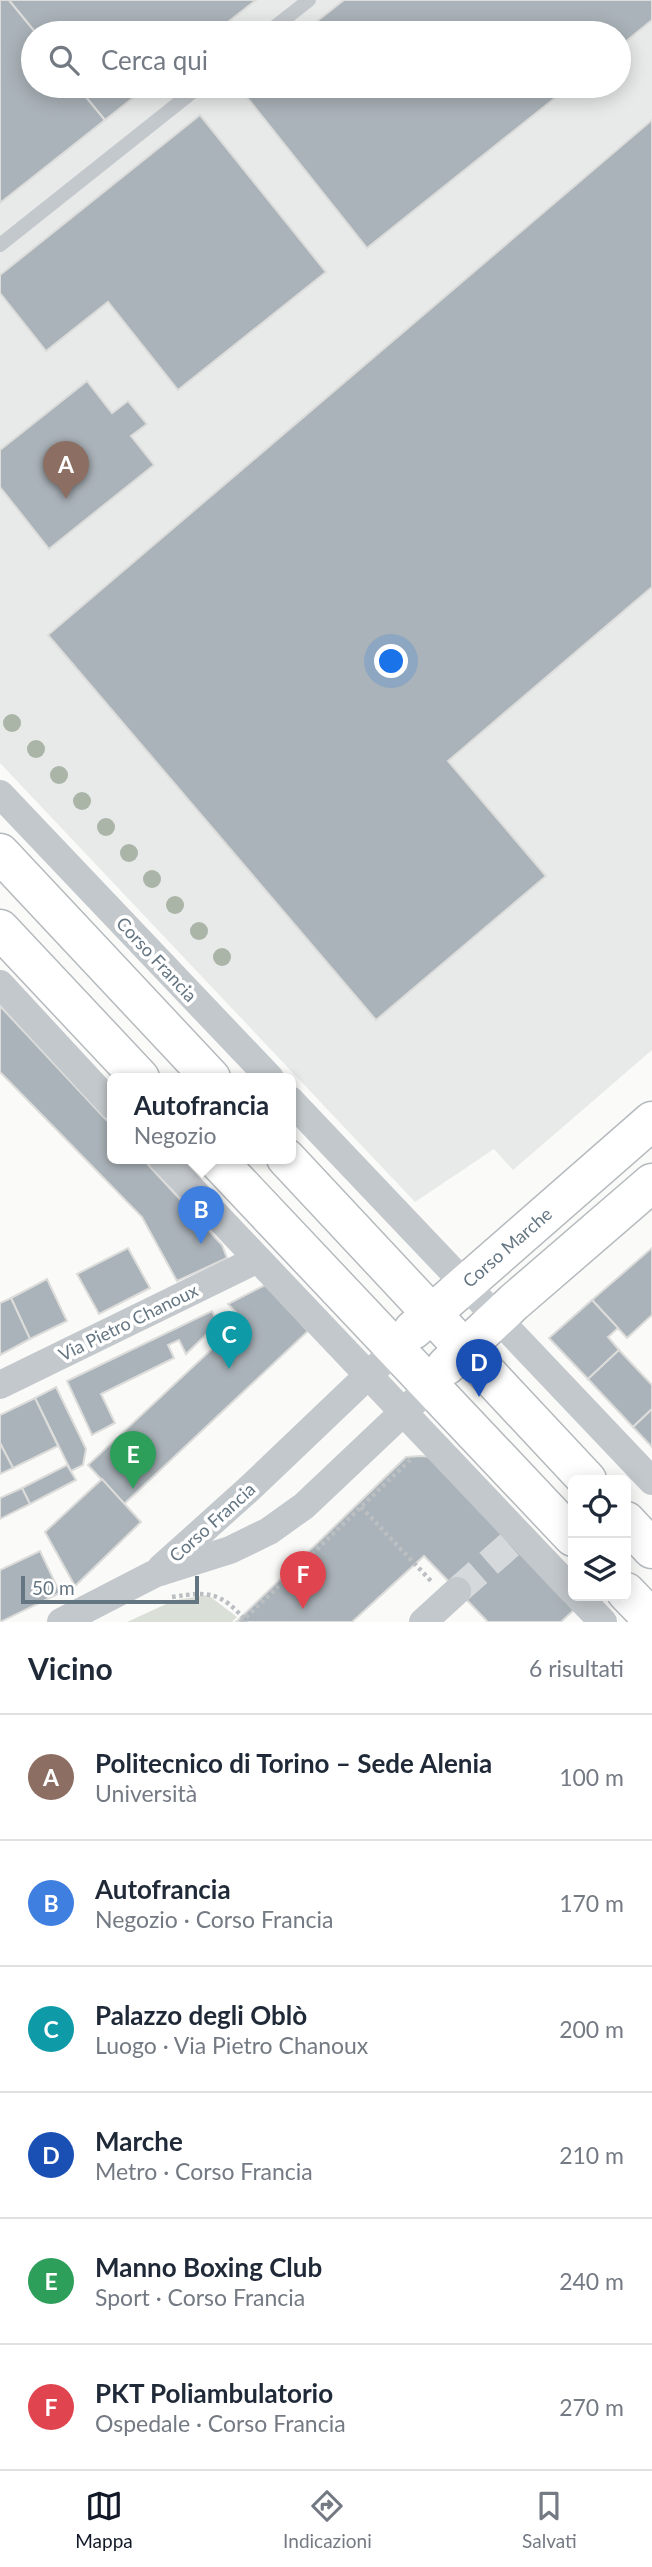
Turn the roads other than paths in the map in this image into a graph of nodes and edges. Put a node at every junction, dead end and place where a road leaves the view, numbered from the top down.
1 (309, 0) edge
2 (282, 21) edge
3 (185, 98) edge
4 (0, 244) edge
5 (0, 794) edge
6 (0, 853) edge
7 (87, 915) junction
8 (0, 929) edge
9 (0, 984) edge
10 (135, 1073) edge
11 (207, 1073) edge
12 (264, 1073) edge
13 (107, 1100) edge
14 (296, 1106) edge
15 (652, 1121) edge
16 (168, 1164) edge
17 (221, 1164) edge
18 (292, 1164) edge
19 (652, 1184) edge
20 (256, 1260) junction
21 (465, 1283) junction
22 (430, 1314) junction
23 (497, 1318) junction
24 (463, 1348) junction
25 (394, 1349) junction
26 (367, 1377) junction
27 (0, 1385) edge
28 (428, 1385) junction
29 (403, 1415) junction
30 (582, 1475) edge
31 (652, 1481) edge
32 (631, 1526) edge
33 (568, 1532) edge
34 (652, 1549) edge
35 (154, 1574) junction
36 (568, 1586) edge
37 (453, 1595) tunnel mouth
38 (631, 1597) edge
39 (583, 1601) edge
40 (652, 1619) edge
41 (61, 1622) edge
42 (423, 1622) edge
43 (603, 1622) edge

1 - 2 lane
3 - 4 lane
5 - 7 street, Corso Francia
6 - 7 main road, Corso Francia
7 - 11 main road, Corso Francia
7 - 12 street, Corso Francia
8 - 10 main road
9 - 13 street
14 - 21 street
15 - 21 main road, Corso Marche
16 - 20 street
17 - 25 main road
18 - 22 main road
19 - 23 main road
20 - 26 street
20 - 27 street, Via Pietro Chanoux
21 - 22 main road, Corso Marche
21 - 23 street
22 - 24 main road
22 - 25 main road, Corso Marche
23 - 24 main road
23 - 31 street
24 - 28 main road
24 - 30 main road
25 - 26 street, Corso Marche
25 - 28 main road
26 - 29 street
26 - 35 street, Corso Francia
28 - 29 street
28 - 33 main road
29 - 35 street, Corso Francia
29 - 36 street
32 - 34 main road
35 - 41 street
37 - 42 street
38 - 40 main road
39 - 43 street

